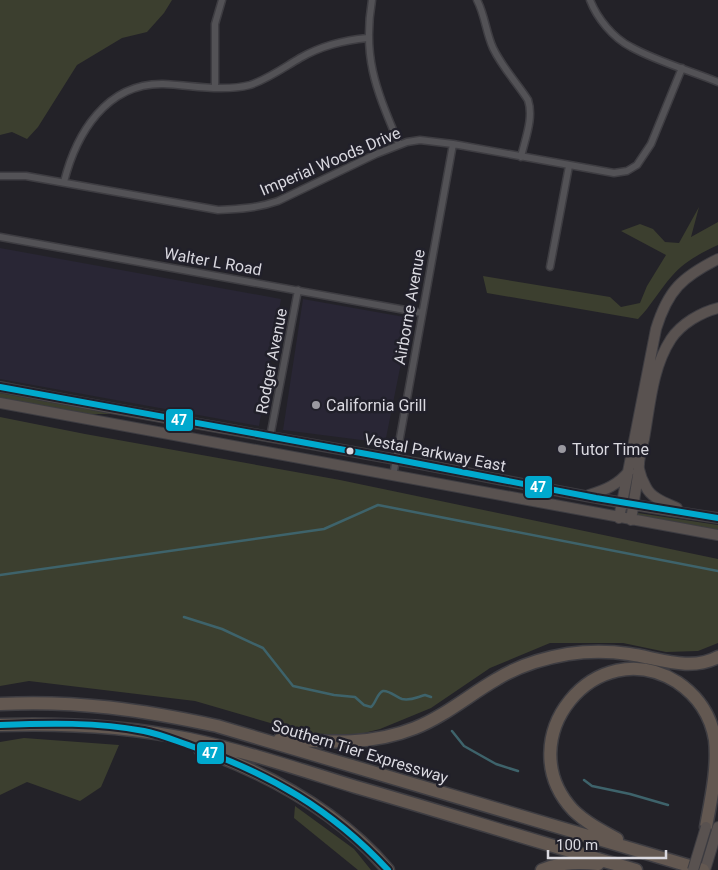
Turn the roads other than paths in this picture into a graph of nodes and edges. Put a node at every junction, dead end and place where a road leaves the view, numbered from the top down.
1 (222, 0) edge
2 (372, 0) edge
3 (477, 0) edge
4 (590, 0) edge
5 (368, 38) junction
6 (682, 68) junction
7 (718, 82) edge
8 (215, 87) junction
9 (399, 144) junction
10 (453, 144) junction
11 (521, 157) junction
12 (569, 166) junction
13 (0, 176) edge
14 (64, 182) junction
15 (0, 236) edge
16 (718, 259) edge
17 (550, 267) dead end
18 (298, 290) junction
19 (718, 308) edge
20 (422, 313) junction
21 (0, 387) edge
22 (0, 403) edge
23 (270, 437) junction
24 (396, 460) junction
25 (634, 469) junction
26 (393, 476) junction
27 (586, 495) junction
28 (622, 502) junction
29 (633, 505) junction
30 (694, 514) junction
31 (619, 518) junction
32 (718, 518) edge
33 (631, 520) junction
34 (718, 536) edge
35 (718, 657) edge
36 (0, 704) edge
37 (0, 725) edge
38 (146, 732) junction
39 (256, 737) junction
40 (718, 786) edge
41 (714, 828) edge
42 (632, 849) junction
43 (632, 869) edge
44 (388, 870) edge
45 (542, 870) edge
46 (693, 870) edge
47 (704, 870) edge

1 - 8 street
2 - 5 street
3 - 11 street
4 - 6 street
5 - 8 street
5 - 9 street
6 - 7 street
6 - 12 street, Imperial Woods Drive
8 - 14 street
9 - 10 street, Imperial Woods Drive
9 - 14 street, Imperial Woods Drive
10 - 11 street, Imperial Woods Drive
10 - 20 street, Airborne Avenue
11 - 12 street, Imperial Woods Drive
12 - 17 street
13 - 14 street, Imperial Woods Drive
15 - 18 street, Walter L Road
16 - 25 main road
18 - 20 street, Walter L Road
18 - 23 street, Rodger Avenue
19 - 25 main road
20 - 24 street, Airborne Avenue
21 - 23 main road, Vestal Parkway East
22 - 26 main road, Vestal Parkway East
23 - 24 main road, Vestal Parkway East
24 - 26 street, Airborne Avenue
24 - 27 main road, Vestal Parkway East
25 - 27 main road
25 - 28 main road
25 - 29 main road
25 - 30 main road
26 - 31 main road, Vestal Parkway East
27 - 28 main road, Vestal Parkway East
28 - 29 main road, Vestal Parkway East
28 - 31 main road
29 - 30 main road, Vestal Parkway East
29 - 33 main road
30 - 32 main road, Vestal Parkway East
31 - 33 main road, Vestal Parkway East
33 - 34 main road, Vestal Parkway East
35 - 39 highway
36 - 39 highway, Southern Tier Expressway
37 - 38 highway
38 - 43 highway
38 - 44 highway
39 - 42 highway, Southern Tier Expressway
40 - 41 main road
41 - 42 highway
41 - 46 main road, bridge
41 - 47 main road
42 - 47 highway, Southern Tier Expressway
43 - 45 highway

